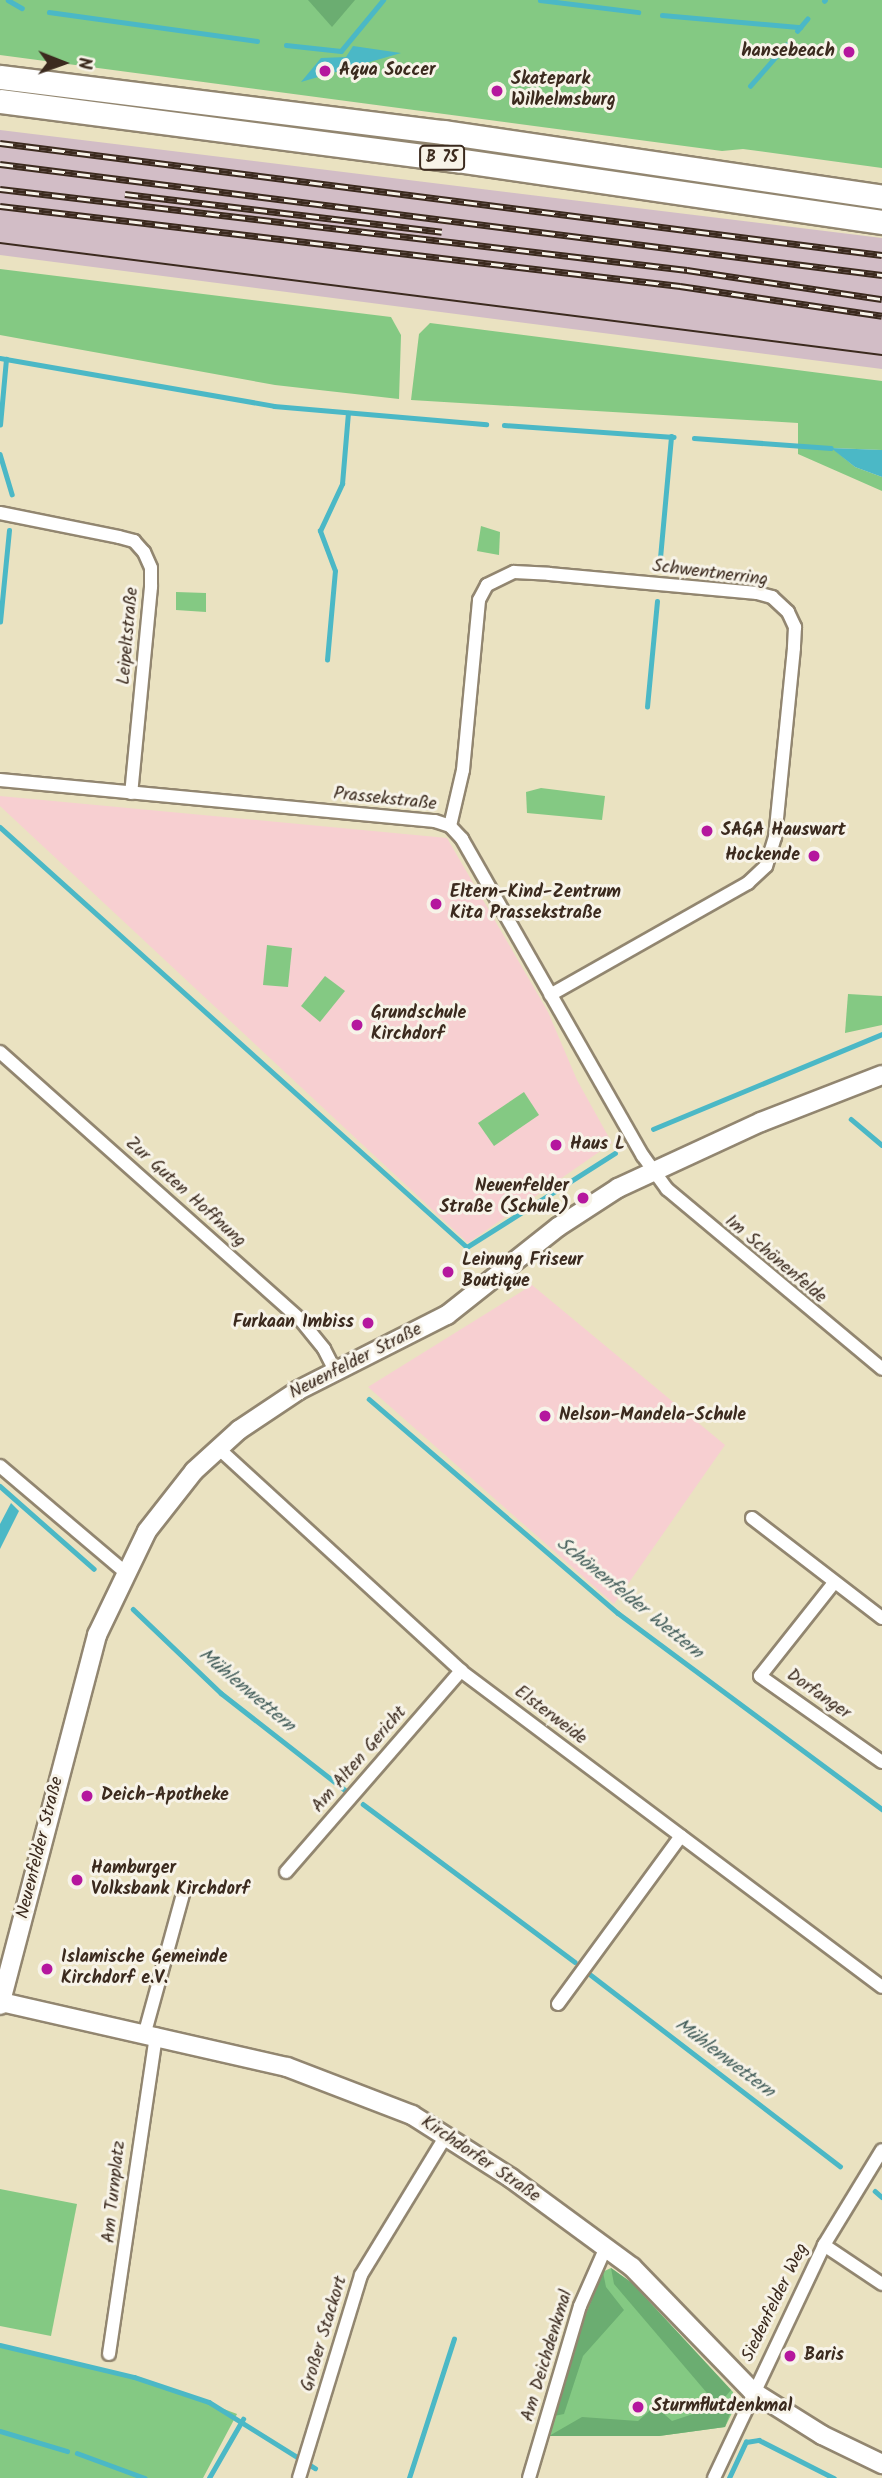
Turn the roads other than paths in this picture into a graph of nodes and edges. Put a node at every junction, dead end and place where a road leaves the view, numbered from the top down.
1 (0, 76) edge
2 (0, 101) edge
3 (882, 197) edge
4 (882, 222) edge
5 (0, 513) edge
6 (0, 779) edge
7 (131, 793) junction
8 (450, 826) junction
9 (550, 995) junction
10 (0, 1052) edge
11 (882, 1075) edge
12 (653, 1171) junction
13 (882, 1368) edge
14 (335, 1371) junction
15 (218, 1448) junction
16 (0, 1466) edge
17 (752, 1518) dead end
18 (124, 1571) junction
19 (834, 1584) junction
20 (882, 1618) edge
21 (461, 1671) junction
22 (882, 1762) edge
23 (681, 1836) junction
24 (286, 1872) dead end
25 (185, 1886) dead end
26 (882, 1987) edge
27 (1, 2003) edge
28 (558, 2004) dead end
29 (150, 2033) junction
30 (446, 2136) junction
31 (882, 2150) edge
32 (824, 2245) junction
33 (606, 2247) junction
34 (882, 2284) edge
35 (109, 2354) dead end
36 (752, 2391) junction
37 (882, 2464) edge
38 (299, 2478) edge
39 (529, 2478) edge
40 (714, 2478) edge

1 - 3 highway, B 75
2 - 4 highway, B 75
5 - 7 street, Leipeltstraße
6 - 7 street, Prassekstraße
7 - 8 street, Prassekstraße
8 - 9 street, Prassekstraße
8 - 9 street, Schwentnerring
9 - 12 street, Prassekstraße
10 - 14 street, Zur Guten Hoffnung
11 - 12 main road, Neuenfelder Straße
12 - 13 street, Im Schönenfelde
12 - 14 main road, Neuenfelder Straße
14 - 15 main road, Neuenfelder Straße
15 - 18 main road, Neuenfelder Straße
15 - 21 street, Elsterweide
16 - 18 street
17 - 19 street
18 - 27 main road, Neuenfelder Straße
19 - 20 street
19 - 22 street, Dorfanger
21 - 23 street, Elsterweide
21 - 24 street, Am Alten Gericht
23 - 26 street, Elsterweide
23 - 28 street
25 - 29 street, Am Turnplatz
27 - 29 main road, Kirchdorfer Straße
29 - 30 main road, Kirchdorfer Straße
29 - 35 street, Am Turnplatz
30 - 33 main road, Kirchdorfer Straße
30 - 38 street, Großer Stackort
31 - 32 street, Siedenfelder Weg
32 - 34 street
32 - 36 street, Siedenfelder Weg
33 - 36 main road, Kirchdorfer Straße
33 - 39 street, Am Deichdenkmal
36 - 37 main road, Kirchdorfer Straße
36 - 40 street, Siedenfelder Weg

